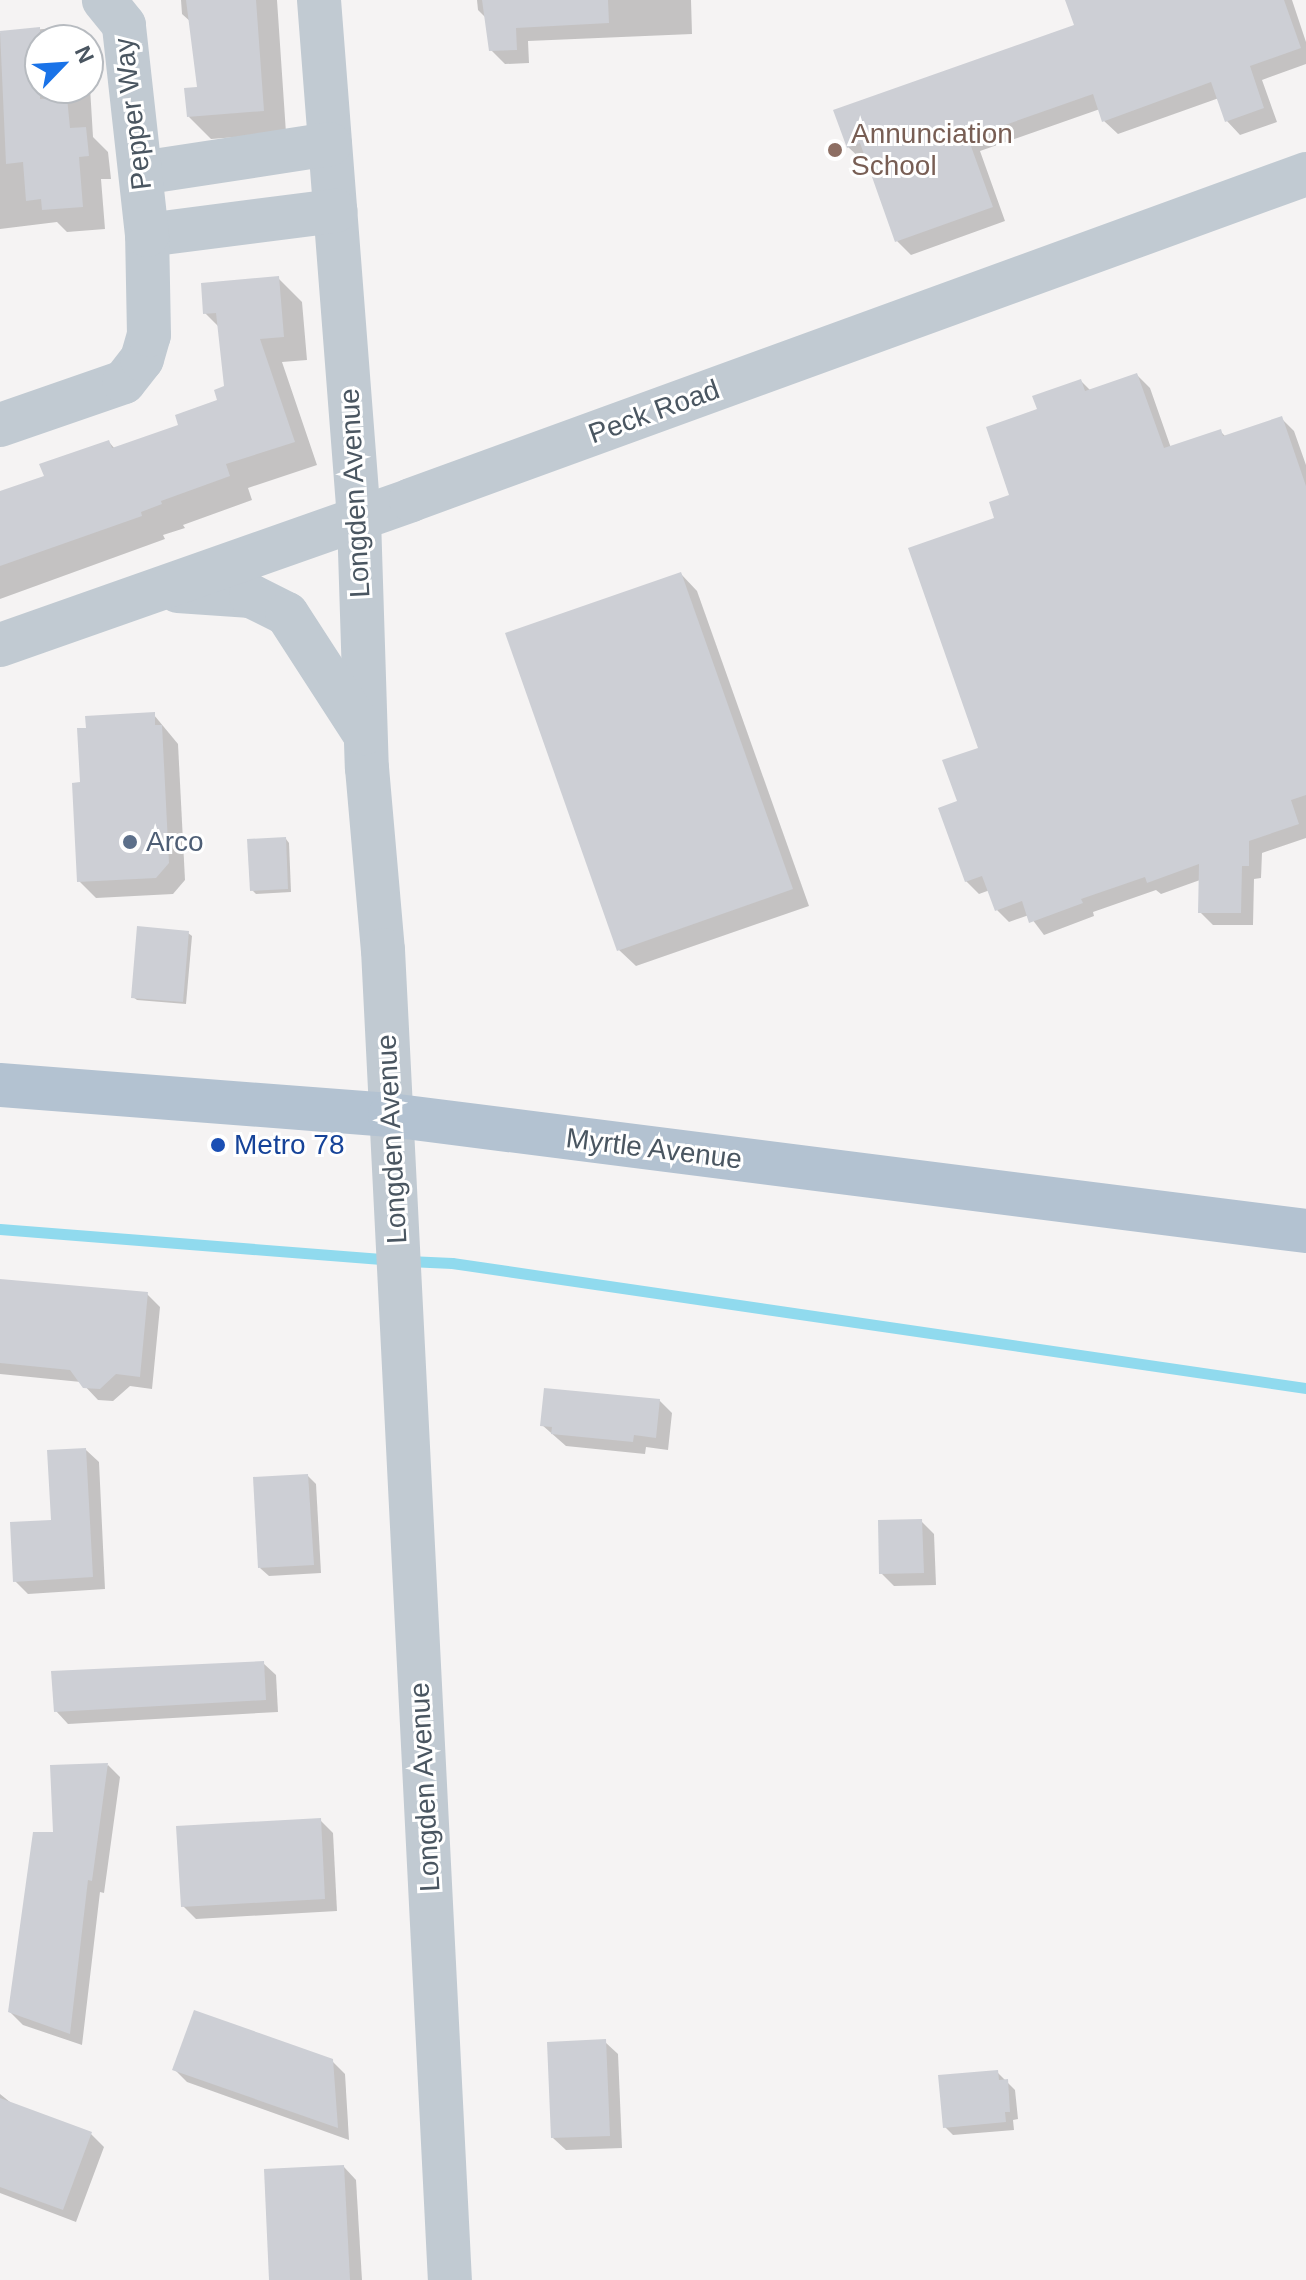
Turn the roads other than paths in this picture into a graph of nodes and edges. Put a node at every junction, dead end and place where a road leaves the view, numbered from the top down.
1 (104, 0) edge
2 (319, 0) edge
3 (330, 144) junction
4 (141, 173) junction
5 (1306, 174) edge
6 (335, 211) junction
7 (147, 235) junction
8 (0, 425) edge
9 (359, 519) junction
10 (160, 589) junction
11 (0, 645) edge
12 (366, 735) junction
13 (0, 1085) edge
14 (390, 1115) junction
15 (1046, 1200) junction
16 (1306, 1231) edge
17 (1306, 1240) edge
18 (450, 2280) edge

1 - 4 street, Pepper Way
2 - 3 street, Longden Avenue
3 - 4 street
3 - 6 street, Longden Avenue
4 - 7 street, Pepper Way
5 - 9 street, Peck Road
6 - 7 street
6 - 9 street, Longden Avenue
7 - 8 street, Pepper Way
9 - 10 street, Peck Road
9 - 12 street, Longden Avenue
10 - 11 street, Peck Road
10 - 12 street
12 - 14 street, Longden Avenue
13 - 14 main road, Myrtle Avenue
14 - 15 main road, Myrtle Avenue
14 - 18 street, Longden Avenue
15 - 16 main road, Myrtle Avenue
15 - 17 street

